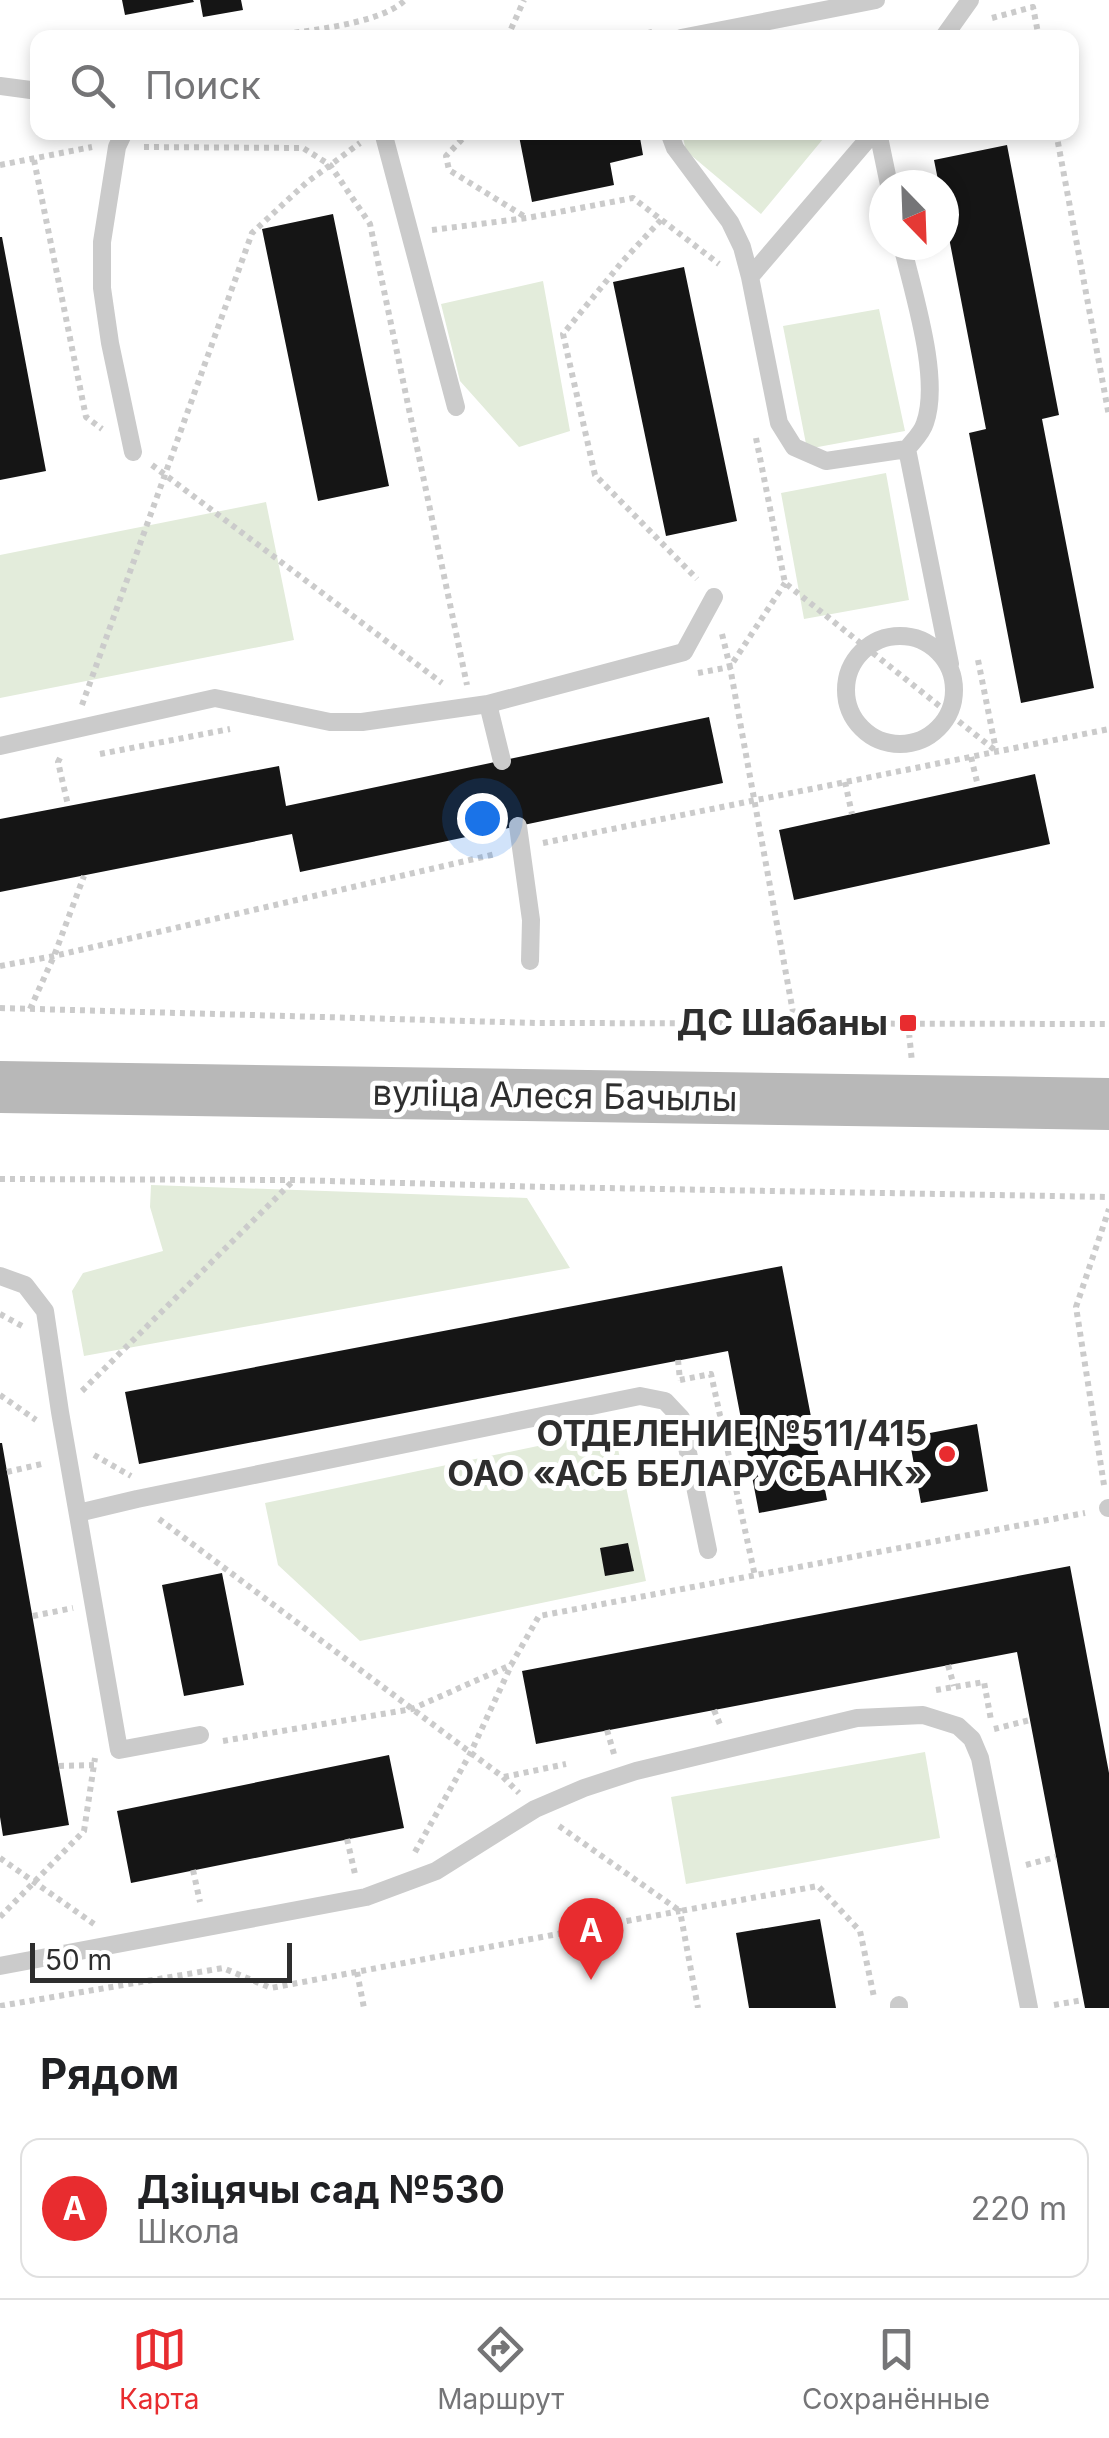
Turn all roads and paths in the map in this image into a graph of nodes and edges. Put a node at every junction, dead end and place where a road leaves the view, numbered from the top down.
1 (406, 0) edge
2 (524, 0) edge
3 (876, 0) edge
4 (970, 0) edge
5 (985, 27) dead end
6 (306, 30) edge
7 (511, 30) edge
8 (722, 30) edge
9 (949, 30) edge
10 (1037, 30) edge
11 (0, 86) edge
12 (30, 90) edge
13 (120, 140) edge
14 (364, 140) edge
15 (386, 140) edge
16 (461, 140) edge
17 (672, 140) edge
18 (869, 140) edge
19 (878, 140) edge
20 (1057, 140) edge
21 (34, 160) junction
22 (0, 165) edge
23 (330, 165) junction
24 (885, 170) edge
25 (526, 218) junction
26 (661, 220) junction
27 (409, 233) junction
28 (905, 260) edge
29 (720, 265) dead end
30 (750, 277) junction
31 (456, 407) dead end
32 (1109, 416) edge
33 (754, 434) dead end
34 (907, 449) junction
35 (133, 452) junction
36 (166, 475) junction
37 (785, 583) junction
38 (714, 597) junction
39 (867, 648) junction
40 (978, 659) dead end
41 (954, 683) junction
42 (480, 704) junction
43 (948, 713) junction
44 (72, 730) junction
45 (1109, 730) edge
46 (0, 746) edge
47 (997, 752) junction
48 (971, 757) junction
49 (502, 761) dead end
50 (845, 782) junction
51 (978, 786) dead end
52 (756, 800) junction
53 (68, 805) dead end
54 (852, 814) dead end
55 (518, 826) dead end
56 (522, 848) junction
57 (84, 876) dead end
58 (54, 956) junction
59 (530, 960) dead end
60 (0, 966) edge
61 (0, 1008) edge
62 (30, 1009) junction
63 (794, 1023) junction
64 (1109, 1024) edge
65 (0, 1087) edge
66 (1109, 1104) edge
67 (0, 1180) edge
68 (294, 1180) junction
69 (1109, 1197) edge
70 (1109, 1209) edge
71 (0, 1276) edge
72 (678, 1360) dead end
73 (680, 1380) dead end
74 (60, 1412) junction
75 (744, 1434) dead end
76 (725, 1438) dead end
77 (7, 1472) dead end
78 (137, 1498) junction
79 (1108, 1508) edge
80 (78, 1513) junction
81 (708, 1550) dead end
82 (79, 1607) dead end
83 (33, 1616) dead end
84 (948, 1665) dead end
85 (511, 1666) junction
86 (954, 1686) dead end
87 (412, 1708) junction
88 (1030, 1720) dead end
89 (608, 1730) dead end
90 (993, 1730) dead end
91 (200, 1735) joint
92 (96, 1751) dead end
93 (470, 1754) junction
94 (614, 1755) dead end
95 (59, 1766) dead end
96 (94, 1766) junction
97 (535, 1810) junction
98 (347, 1840) dead end
99 (1056, 1857) dead end
100 (0, 1858) edge
101 (409, 1862) dead end
102 (1020, 1866) dead end
103 (193, 1870) dead end
104 (34, 1882) junction
105 (358, 1885) dead end
106 (680, 1911) junction
107 (202, 1913) dead end
108 (0, 1916) edge
109 (86, 1934) dead end
110 (0, 1966) edge
111 (357, 1972) junction
112 (1084, 2000) dead end
113 (0, 2006) edge
114 (1038, 2007) edge
115 (364, 2008) edge
116 (698, 2008) edge
117 (876, 2008) edge

1 - 6 path
2 - 7 path
3 - 8 lane
4 - 9 lane
5 - 10 path
11 - 12 lane
13 - 21 path
13 - 23 path
13 - 35 lane
14 - 23 path
15 - 27 lane
16 - 25 path
17 - 30 lane
18 - 30 lane
19 - 24 lane
20 - 32 path
21 - 22 path
21 - 35 path
23 - 36 path
23 - 42 path
25 - 26 path
25 - 27 path
26 - 29 path
26 - 38 path
27 - 31 lane
28 - 34 lane
30 - 34 lane
33 - 37 path
34 - 41 lane
35 - 36 path
36 - 42 path
36 - 44 path
37 - 38 path
37 - 39 path
38 - 42 lane
39 - 41 lane
39 - 43 path
39 - 43 lane
40 - 47 path
41 - 43 lane
42 - 44 lane
42 - 49 lane
43 - 47 path
44 - 46 lane
44 - 53 path
45 - 47 path
47 - 48 path
48 - 50 path
48 - 51 path
50 - 52 path
50 - 54 path
52 - 56 path
52 - 63 path
55 - 56 lane
56 - 58 path
56 - 59 lane
57 - 58 path
58 - 60 path
58 - 62 path
61 - 62 path
62 - 63 path
63 - 64 path
65 - 66 street, вуліца Алеся Бачылы
67 - 68 path
68 - 69 path
68 - 74 path
70 - 79 path
71 - 74 lane
72 - 73 path
74 - 77 path
74 - 80 lane
75 - 76 path
78 - 80 lane
78 - 81 lane
78 - 87 path
79 - 85 path
80 - 91 lane
82 - 83 path
84 - 86 path
85 - 87 path
85 - 93 path
87 - 91 path
87 - 93 path
88 - 90 path
89 - 94 path
92 - 96 path
93 - 97 path
93 - 101 path
95 - 96 path
96 - 104 path
97 - 106 path
97 - 110 lane
97 - 114 lane
98 - 105 path
99 - 102 path
100 - 104 path
103 - 107 path
104 - 108 path
104 - 109 path
106 - 111 path
106 - 116 path
106 - 117 path
111 - 113 path
111 - 115 path
112 - 114 path

